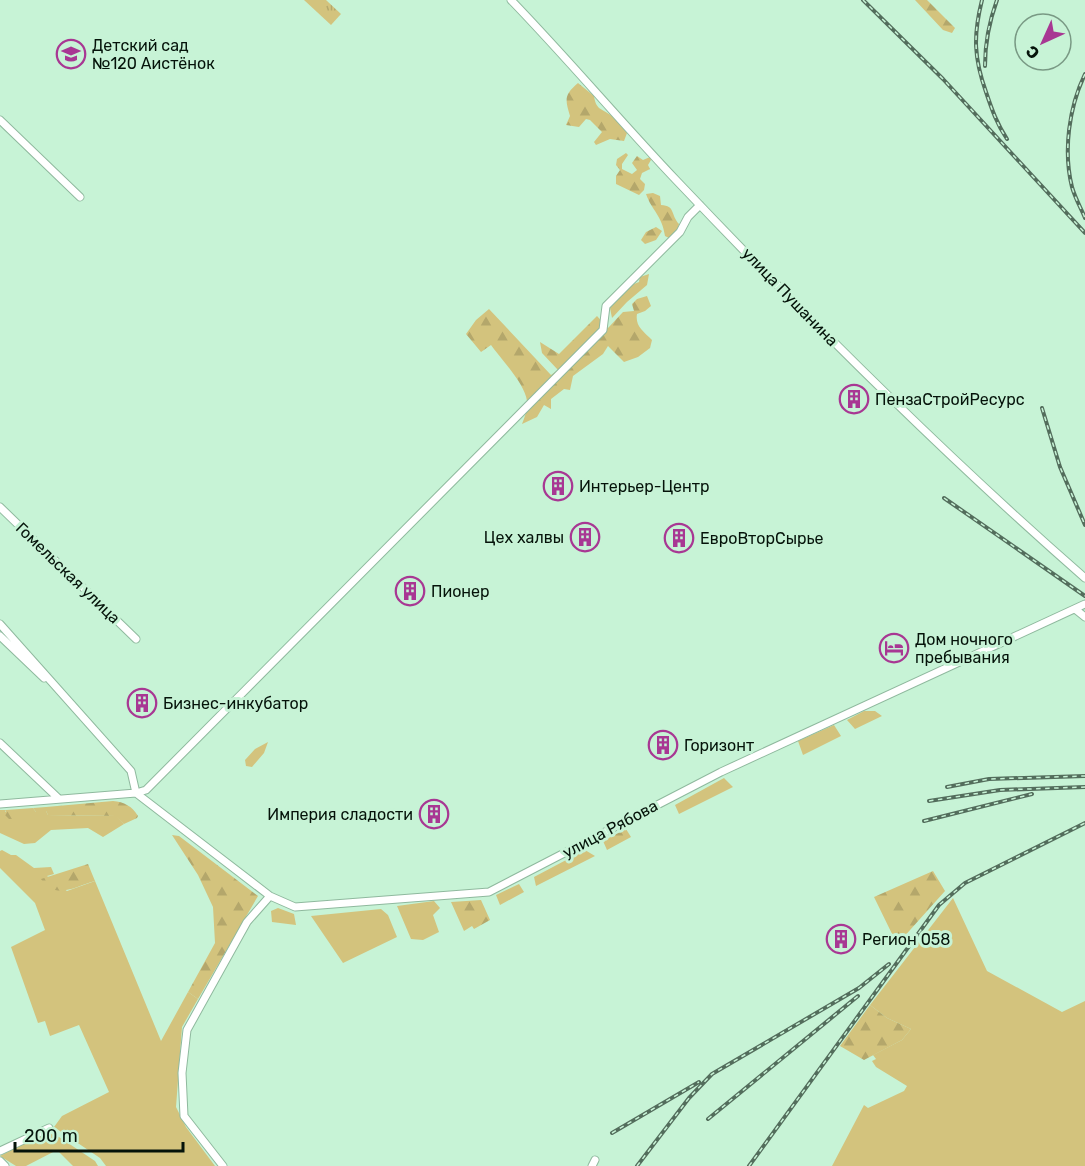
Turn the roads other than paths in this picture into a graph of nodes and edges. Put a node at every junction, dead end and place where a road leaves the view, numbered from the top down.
1 (511, 0) edge
2 (0, 120) edge
3 (80, 196) dead end
4 (700, 205) junction
5 (0, 507) edge
6 (1085, 578) edge
7 (1085, 604) edge
8 (1075, 609) junction
9 (1085, 616) edge
10 (0, 624) edge
11 (0, 636) edge
12 (136, 639) dead end
13 (64, 696) junction
14 (0, 743) edge
15 (136, 793) junction
16 (58, 798) junction
17 (0, 804) edge
18 (270, 896) junction
19 (49, 1128) dead end
20 (0, 1151) edge
21 (0, 1161) edge
22 (4, 1166) edge
23 (223, 1166) edge

1 - 4 street, улица Пушанина
2 - 3 street
4 - 6 street, улица Пушанина
4 - 15 street
5 - 12 street, Гомельская улица
7 - 8 street, улица Рябова
8 - 9 street
8 - 18 street, улица Рябова
10 - 13 street
11 - 13 street
13 - 15 street
14 - 16 street
15 - 16 street
15 - 18 street, улица Рябова
16 - 17 street
18 - 23 street
19 - 20 street
21 - 22 street

